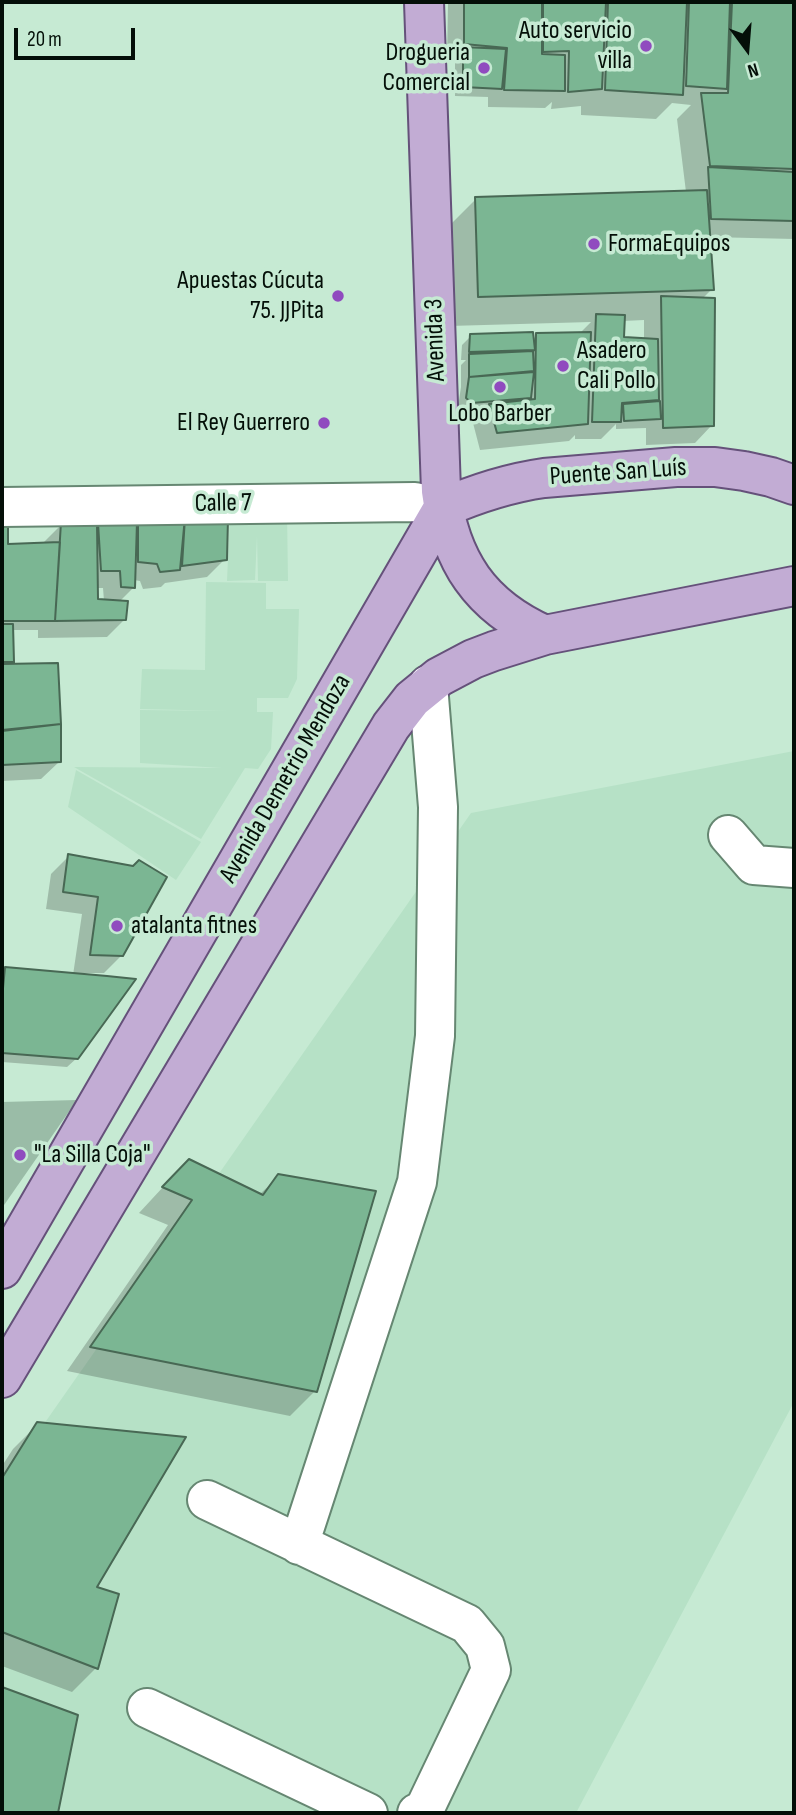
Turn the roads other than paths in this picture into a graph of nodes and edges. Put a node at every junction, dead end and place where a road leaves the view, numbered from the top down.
1 (424, 2) edge
2 (794, 485) edge
3 (2, 507) edge
4 (443, 508) junction
5 (794, 586) edge
6 (545, 635) junction
7 (428, 685) junction
8 (728, 835) dead end
9 (794, 868) edge
10 (2, 1269) edge
11 (2, 1378) edge
12 (207, 1500) dead end
13 (299, 1545) junction
14 (147, 1708) dead end
15 (368, 1813) edge
16 (417, 1813) edge

1 - 4 main road, Avenida 3
2 - 4 main road, Puente San Luís
3 - 4 street, Calle 7
4 - 6 main road, Avenida 3
4 - 10 main road, Avenida Demetrio Mendoza
5 - 6 main road
6 - 7 main road
7 - 11 main road
7 - 13 street
8 - 9 street
12 - 13 street
13 - 16 street
14 - 15 street

